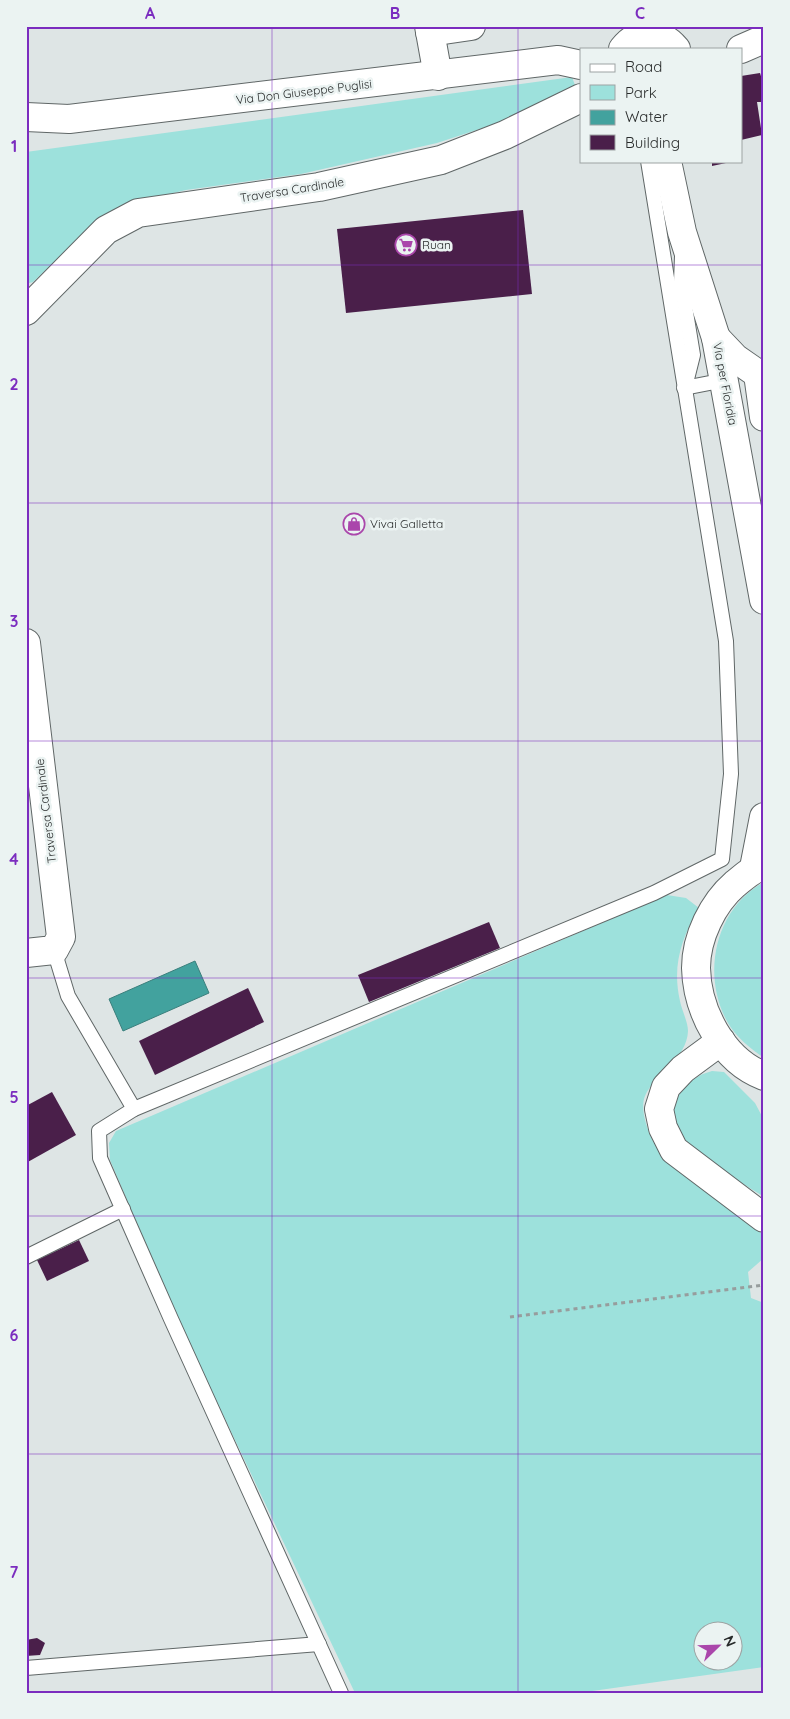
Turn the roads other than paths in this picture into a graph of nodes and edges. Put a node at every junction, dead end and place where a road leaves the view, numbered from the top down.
1 (471, 26) edge
2 (430, 29) edge
3 (628, 34) edge
4 (764, 39) edge
5 (675, 41) edge
6 (619, 48) edge
7 (742, 49) edge
8 (580, 65) edge
9 (438, 76) junction
10 (580, 98) edge
11 (26, 117) edge
12 (648, 162) edge
13 (670, 166) edge
14 (682, 232) junction
15 (26, 311) edge
16 (716, 338) junction
17 (724, 380) junction
18 (684, 388) junction
19 (764, 417) edge
20 (763, 605) edge
21 (26, 643) edge
22 (764, 817) edge
23 (759, 866) edge
24 (54, 950) junction
25 (26, 953) edge
26 (721, 1041) junction
27 (762, 1077) edge
28 (134, 1109) junction
29 (123, 1209) junction
30 (764, 1218) edge
31 (26, 1257) edge
32 (319, 1644) junction
33 (26, 1668) edge
34 (342, 1693) edge

1 - 2 street
2 - 9 street
3 - 5 street
3 - 6 street
4 - 7 street
8 - 9 street, Via Don Giuseppe Puglisi
9 - 11 street, Via Don Giuseppe Puglisi
10 - 15 street, Traversa Cardinale
12 - 18 lane
13 - 14 street, Via per Floridia
14 - 16 street, Via per Floridia
14 - 18 lane
16 - 17 street, Via per Floridia
16 - 19 street
17 - 18 lane
17 - 20 street, Via per Floridia
18 - 28 lane
21 - 24 street, Traversa Cardinale
22 - 23 street
23 - 26 street
24 - 25 street
24 - 28 lane
26 - 27 street
26 - 30 street
28 - 29 lane
29 - 31 lane
29 - 32 lane
32 - 33 lane
32 - 34 lane

